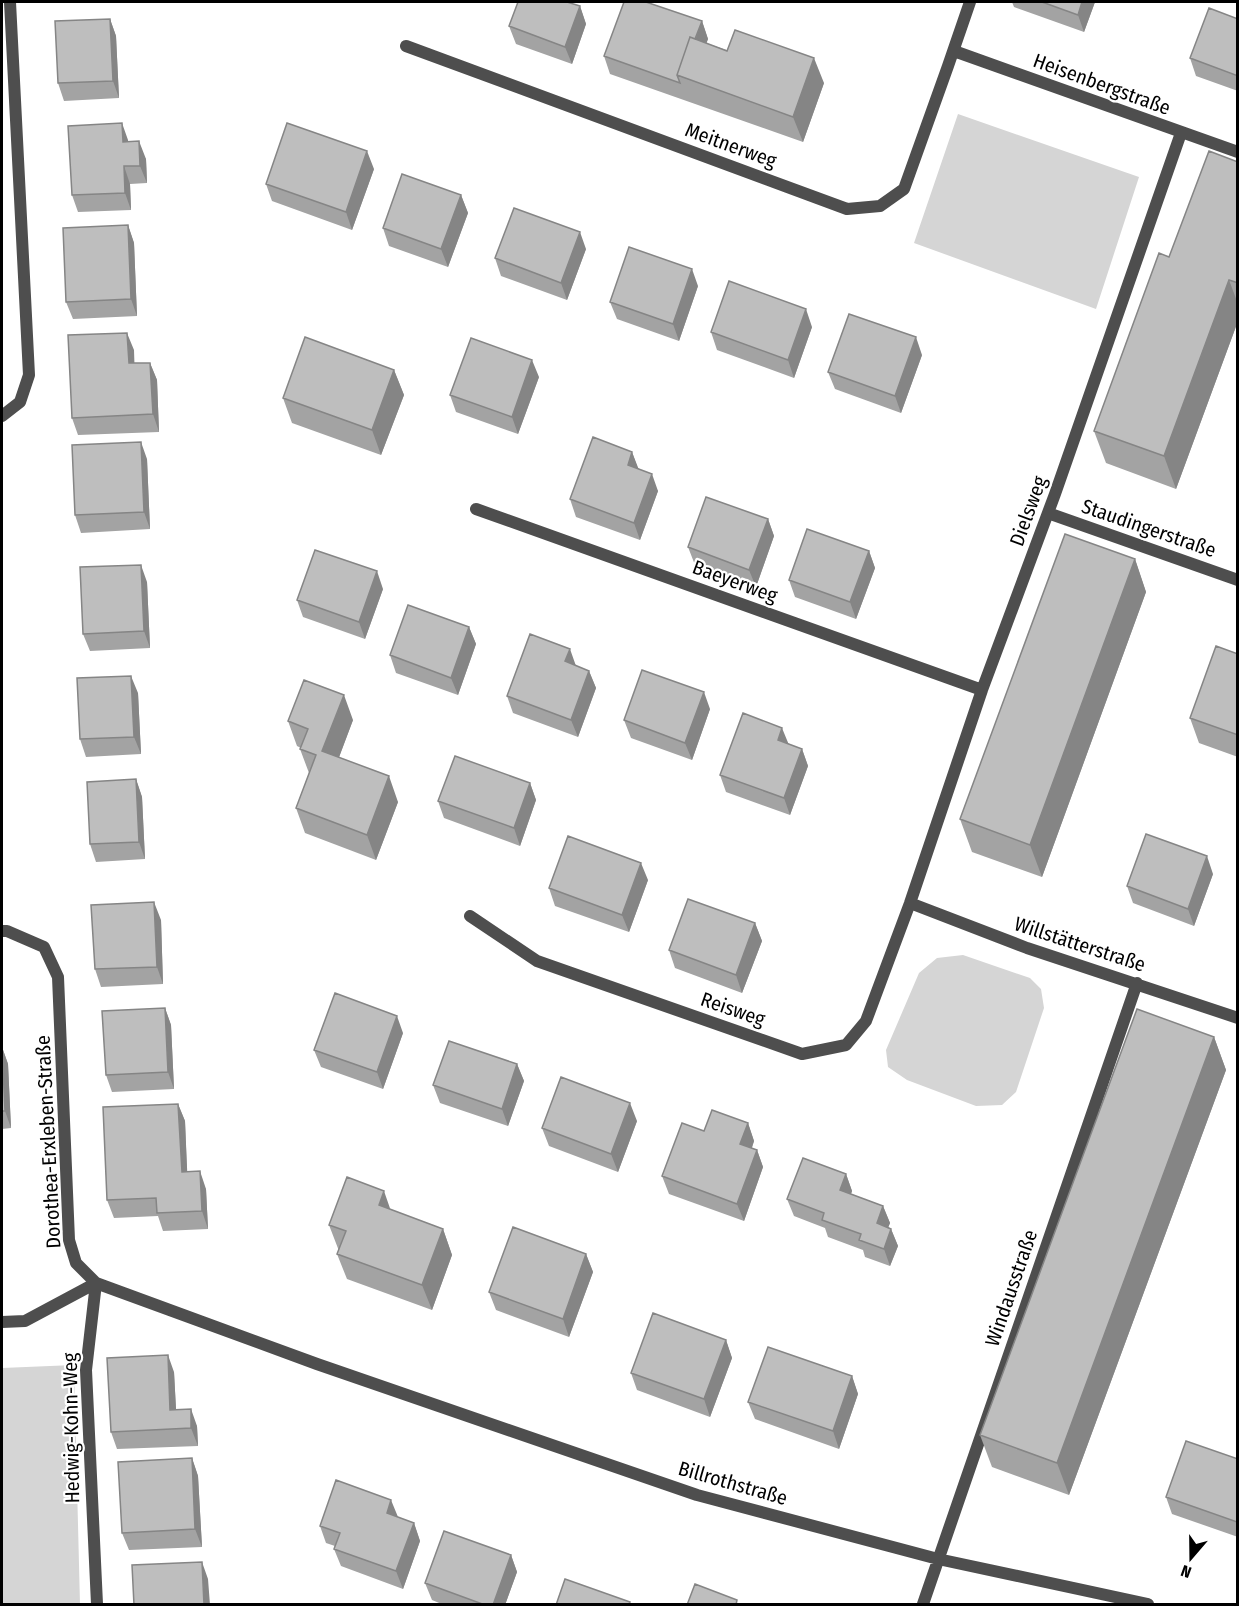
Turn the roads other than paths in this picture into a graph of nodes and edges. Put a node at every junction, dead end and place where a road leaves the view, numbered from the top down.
1 (10, 2) edge
2 (969, 2) edge
3 (406, 45) dead end
4 (954, 51) junction
5 (1181, 133) junction
6 (1238, 152) edge
7 (2, 416) edge
8 (476, 509) dead end
9 (1048, 513) junction
10 (1238, 580) edge
11 (981, 690) junction
12 (910, 903) junction
13 (470, 916) dead end
14 (2, 931) edge
15 (1137, 984) junction
16 (1238, 1018) edge
17 (96, 1283) junction
18 (2, 1322) edge
19 (317, 1364) joint
20 (938, 1558) junction
21 (98, 1605) edge
22 (923, 1605) edge
23 (1148, 1605) edge

1 - 7 street
2 - 4 street, Meitnerweg
3 - 4 street, Meitnerweg
4 - 5 street, Heisenbergstraße
5 - 6 street, Heisenbergstraße
5 - 9 street, Dielsweg
8 - 11 street, Baeyerweg
9 - 10 street, Staudingerstraße
9 - 11 street, Dielsweg
11 - 12 street, Dielsweg
12 - 13 street, Reisweg
12 - 15 street, Willstätterstraße
14 - 17 street, Dorothea-Erxleben-Straße
15 - 16 street, Willstätterstraße
15 - 20 street, Windausstraße
17 - 18 street
17 - 19 street, Dorothea-Erxleben-Straße
17 - 21 street, Hedwig-Kohn-Weg
19 - 20 street, Billrothstraße
20 - 22 street, Windausstraße
20 - 23 street, Billrothstraße

